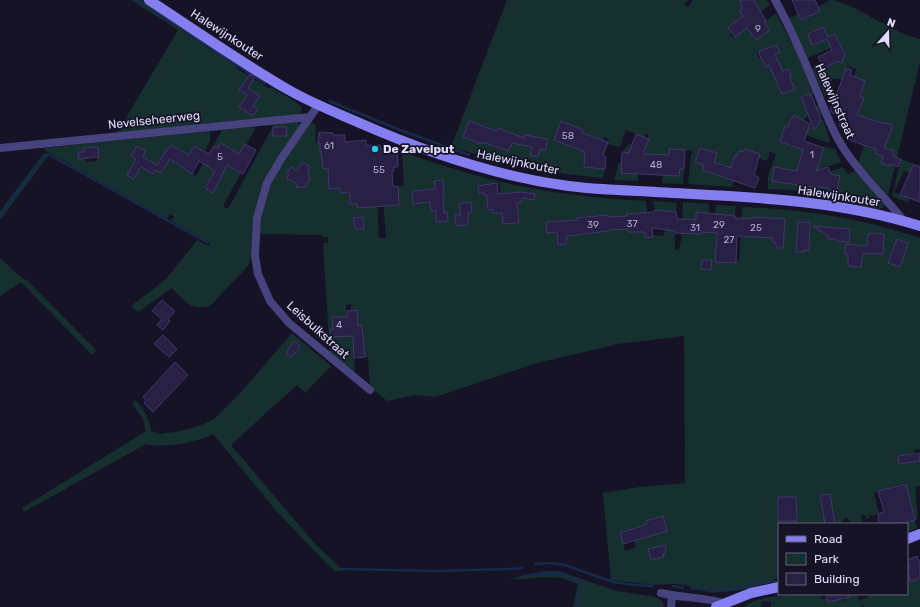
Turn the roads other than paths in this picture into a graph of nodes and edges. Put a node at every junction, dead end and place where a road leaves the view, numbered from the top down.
1 (149, 0) edge
2 (775, 0) edge
3 (319, 104) junction
4 (310, 117) junction
5 (0, 148) edge
6 (903, 220) junction
7 (920, 226) edge
8 (370, 390) dead end
9 (920, 534) edge
10 (908, 539) edge
11 (778, 587) edge
12 (661, 593) dead end
13 (672, 596) junction
14 (722, 606) edge
15 (671, 607) edge

1 - 3 street, Halewijnkouter
2 - 6 street, Halewijnstraat
3 - 4 street, Leisbulkstraat
3 - 6 street, Halewijnkouter
4 - 5 street, Nevelseheerweg
4 - 8 street, Leisbulkstraat
6 - 7 street, Halewijnkouter
9 - 10 street
11 - 14 street
12 - 13 street
13 - 14 street
13 - 15 street

